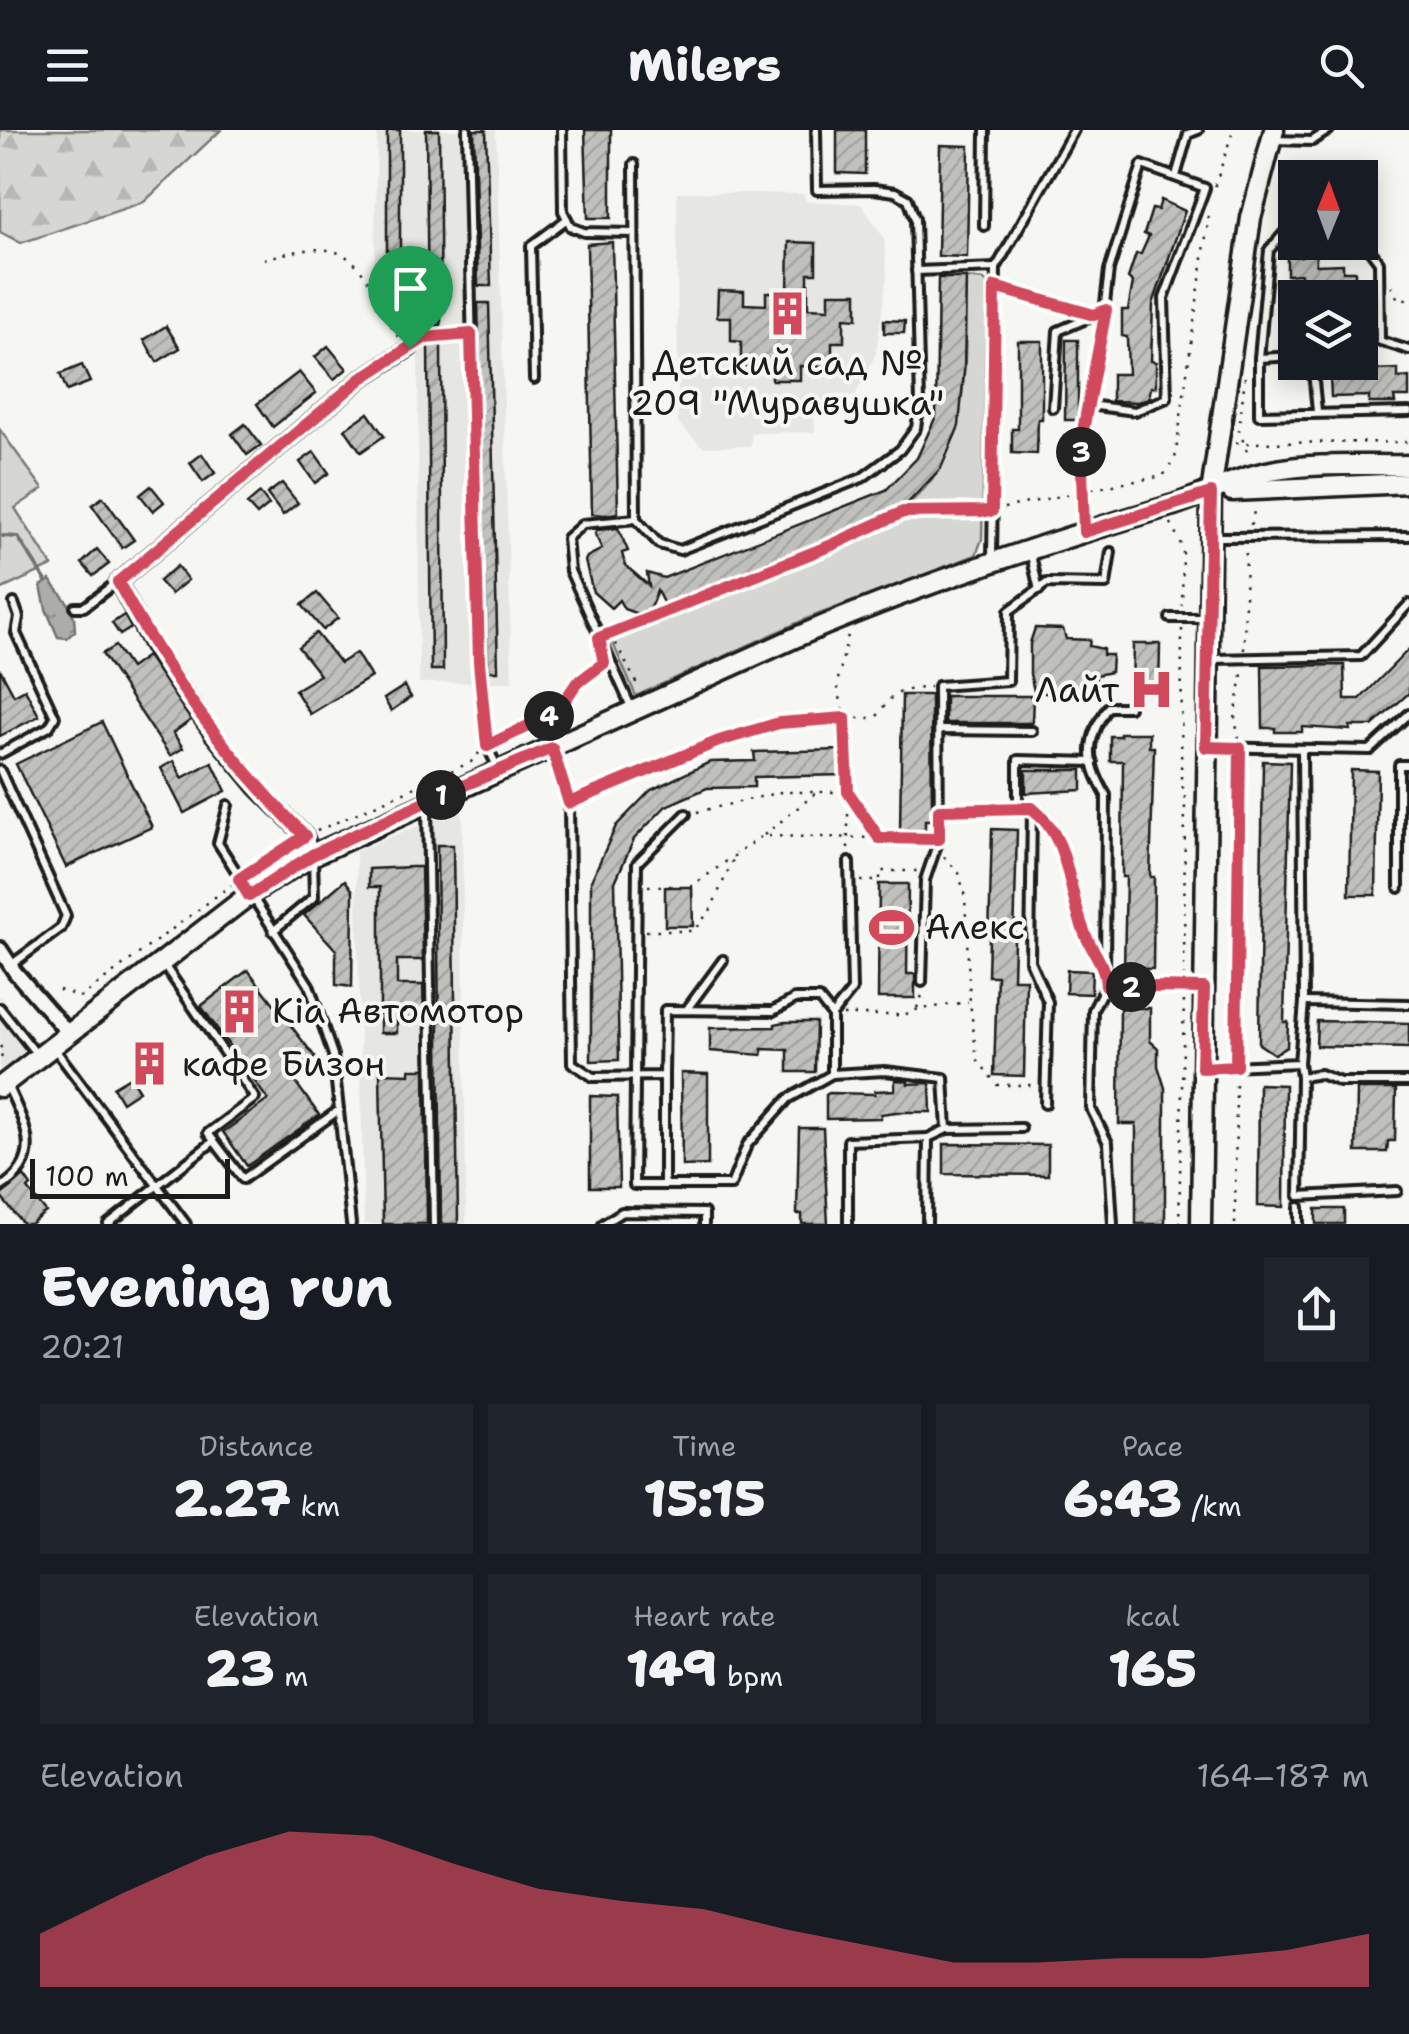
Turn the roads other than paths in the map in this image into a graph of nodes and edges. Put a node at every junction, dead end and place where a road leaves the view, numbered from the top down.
1 (467, 130) edge
2 (562, 130) edge
3 (816, 130) edge
4 (985, 130) edge
5 (1074, 130) edge
6 (1198, 130) edge
7 (1329, 130) edge
8 (1273, 135) edge
9 (634, 164) dead end
10 (1176, 176) junction
11 (567, 220) junction
12 (984, 226) dead end
13 (634, 233) junction
14 (1278, 240) edge
15 (1377, 260) edge
16 (996, 268) junction
17 (916, 271) junction
18 (1106, 310) junction
19 (471, 334) junction
20 (410, 348) joint
21 (1409, 350) edge
22 (1278, 357) edge
23 (1260, 358) junction
24 (534, 379) dead end
25 (1314, 380) edge
26 (1089, 405) junction
27 (1052, 408) dead end
28 (1317, 412) junction
29 (1409, 412) edge
30 (1409, 465) edge
31 (1409, 483) edge
32 (1211, 493) junction
33 (636, 519) junction
34 (1084, 532) junction
35 (1409, 536) edge
36 (1209, 537) junction
37 (1029, 550) junction
38 (1111, 552) dead end
39 (992, 561) junction
40 (118, 582) junction
41 (1039, 590) junction
42 (14, 603) dead end
43 (1409, 604) edge
44 (75, 607) dead end
45 (1170, 618) dead end
46 (1208, 618) junction
47 (1208, 658) junction
48 (1129, 707) dead end
49 (634, 712) junction
50 (1409, 714) edge
51 (845, 718) road end
52 (939, 730) junction
53 (1032, 731) dead end
54 (1206, 747) junction
55 (552, 748) junction
56 (1302, 750) junction
57 (0, 754) edge
58 (1093, 762) junction
59 (1409, 765) edge
60 (0, 770) edge
61 (499, 771) junction
62 (427, 801) junction
63 (569, 803) junction
64 (228, 805) dead end
65 (1018, 808) junction
66 (1032, 808) junction
67 (939, 810) junction
68 (686, 814) road end
69 (312, 855) junction
70 (849, 862) road end
71 (244, 887) junction
72 (1398, 888) dead end
73 (273, 931) junction
74 (0, 949) edge
75 (724, 960) dead end
76 (162, 961) junction
77 (10, 966) junction
78 (1105, 967) junction
79 (922, 982) road end
80 (1106, 986) junction
81 (1204, 988) junction
82 (1304, 1002) junction
83 (1409, 1004) edge
84 (0, 1008) edge
85 (686, 1010) junction
86 (832, 1015) junction
87 (69, 1034) junction
88 (46, 1052) junction
89 (1298, 1064) junction
90 (1202, 1068) junction
91 (832, 1074) junction
92 (664, 1076) junction
93 (1301, 1076) junction
94 (633, 1077) junction
95 (1409, 1082) edge
96 (3, 1085) edge
97 (1045, 1104) dead end
98 (338, 1110) junction
99 (1022, 1128) dead end
100 (947, 1129) junction
101 (928, 1138) junction
102 (214, 1142) junction
103 (664, 1185) junction
104 (156, 1186) junction
105 (0, 1188) edge
106 (1396, 1192) dead end
107 (1299, 1207) dead end
108 (108, 1224) edge
109 (186, 1224) edge
110 (351, 1224) edge
111 (434, 1224) edge
112 (603, 1224) edge
113 (704, 1224) edge
114 (848, 1224) edge
115 (927, 1224) edge
116 (1113, 1224) edge
117 (1201, 1224) edge
118 (1299, 1224) edge

1 - 19 lane
2 - 11 lane
3 - 17 lane
4 - 12 lane
5 - 16 lane
6 - 10 lane
7 - 8 lane
8 - 32 main road
9 - 13 lane
10 - 18 lane
10 - 26 lane
11 - 13 lane
11 - 24 lane
13 - 33 lane
14 - 23 lane
15 - 21 lane
16 - 17 lane
16 - 39 lane
17 - 33 lane
18 - 26 lane
18 - 27 lane
19 - 20 lane
19 - 61 lane
20 - 40 street
22 - 23 lane
23 - 28 lane
25 - 28 lane
26 - 34 lane
28 - 29 lane
30 - 32 main road
31 - 32 main road
32 - 34 main road
32 - 36 main road
33 - 49 lane
34 - 37 main road
35 - 36 lane
36 - 46 main road
37 - 39 main road
37 - 41 lane
38 - 41 lane
39 - 49 main road
40 - 44 lane
40 - 69 street
41 - 52 lane
42 - 57 lane
43 - 47 lane
45 - 46 lane
46 - 47 main road
47 - 54 main road
48 - 58 lane
49 - 55 main road
50 - 56 lane
51 - 63 lane
52 - 53 lane
52 - 67 lane
54 - 56 lane
54 - 81 main road
55 - 61 main road
55 - 63 lane
56 - 82 lane
58 - 65 lane
58 - 78 lane
59 - 72 lane
60 - 77 lane
61 - 62 main road
62 - 69 main road
62 - 111 lane
63 - 94 lane
64 - 71 lane
65 - 66 lane
65 - 67 lane
66 - 78 lane
66 - 97 lane
67 - 79 lane
68 - 94 lane
69 - 71 main road
69 - 73 lane
70 - 86 lane
71 - 73 lane
71 - 76 main road
73 - 98 lane
74 - 77 street
75 - 85 lane
76 - 87 main road
76 - 102 lane
77 - 87 street
78 - 80 lane
80 - 81 lane
80 - 116 lane
81 - 90 main road
82 - 83 lane
82 - 89 lane
84 - 88 lane
85 - 86 lane
85 - 92 lane
86 - 91 lane
87 - 88 main road
88 - 96 main road
88 - 104 lane
89 - 90 lane
89 - 93 lane
90 - 117 main road
91 - 100 lane
91 - 103 lane
92 - 94 lane
92 - 103 lane
93 - 95 lane
93 - 106 lane
94 - 103 lane
96 - 105 lane
98 - 102 lane
98 - 110 lane
99 - 100 lane
100 - 101 lane
101 - 114 lane
101 - 115 lane
102 - 104 lane
104 - 108 lane
104 - 109 lane
107 - 118 lane
112 - 113 lane

